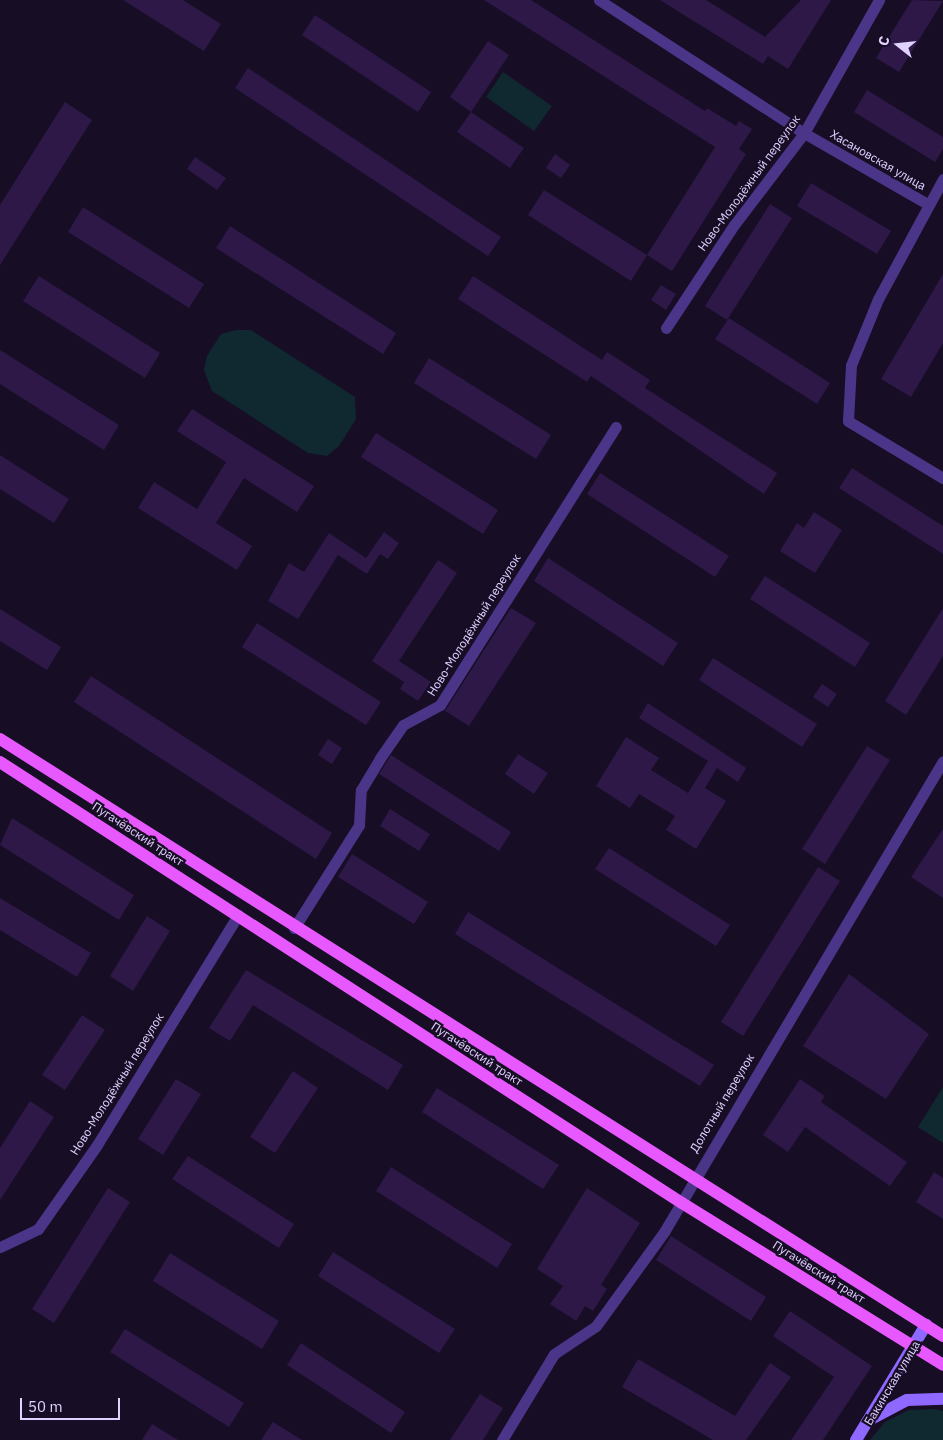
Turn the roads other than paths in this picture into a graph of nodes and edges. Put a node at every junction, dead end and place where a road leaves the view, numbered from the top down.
1 (600, 0) edge
2 (880, 0) edge
3 (804, 133) junction
4 (943, 179) edge
5 (929, 205) junction
6 (666, 328) dead end
7 (616, 427) dead end
8 (943, 478) edge
9 (0, 739) edge
10 (943, 761) edge
11 (0, 762) edge
12 (238, 915) junction
13 (294, 928) junction
14 (691, 1180) junction
15 (682, 1203) junction
16 (0, 1247) edge
17 (926, 1325) junction
18 (943, 1336) edge
19 (914, 1347) junction
20 (943, 1365) edge
21 (943, 1399) edge
22 (866, 1425) junction
23 (502, 1440) edge
24 (856, 1440) edge

1 - 3 street, Хасановская улица
2 - 3 street, Ново-Молодёжный переулок
3 - 5 street, Хасановская улица
3 - 6 street, Ново-Молодёжный переулок
4 - 5 street
5 - 8 street, Хасановская улица
7 - 13 street, Ново-Молодёжный переулок
9 - 13 main road, Пугачёвский тракт
10 - 14 street, Долотный переулок
11 - 12 main road, Пугачёвский тракт
12 - 15 main road, Пугачёвский тракт
12 - 16 street, Ново-Молодёжный переулок
13 - 14 main road, Пугачёвский тракт
14 - 15 street, Долотный переулок
14 - 17 main road, Пугачёвский тракт
15 - 19 main road, Пугачёвский тракт
15 - 23 street, Долотный переулок
17 - 18 main road, Пугачёвский тракт
17 - 19 main road, Бакинская улица
19 - 20 main road, Пугачёвский тракт
19 - 22 main road, Бакинская улица
21 - 22 main road
22 - 24 main road, Бакинская улица

